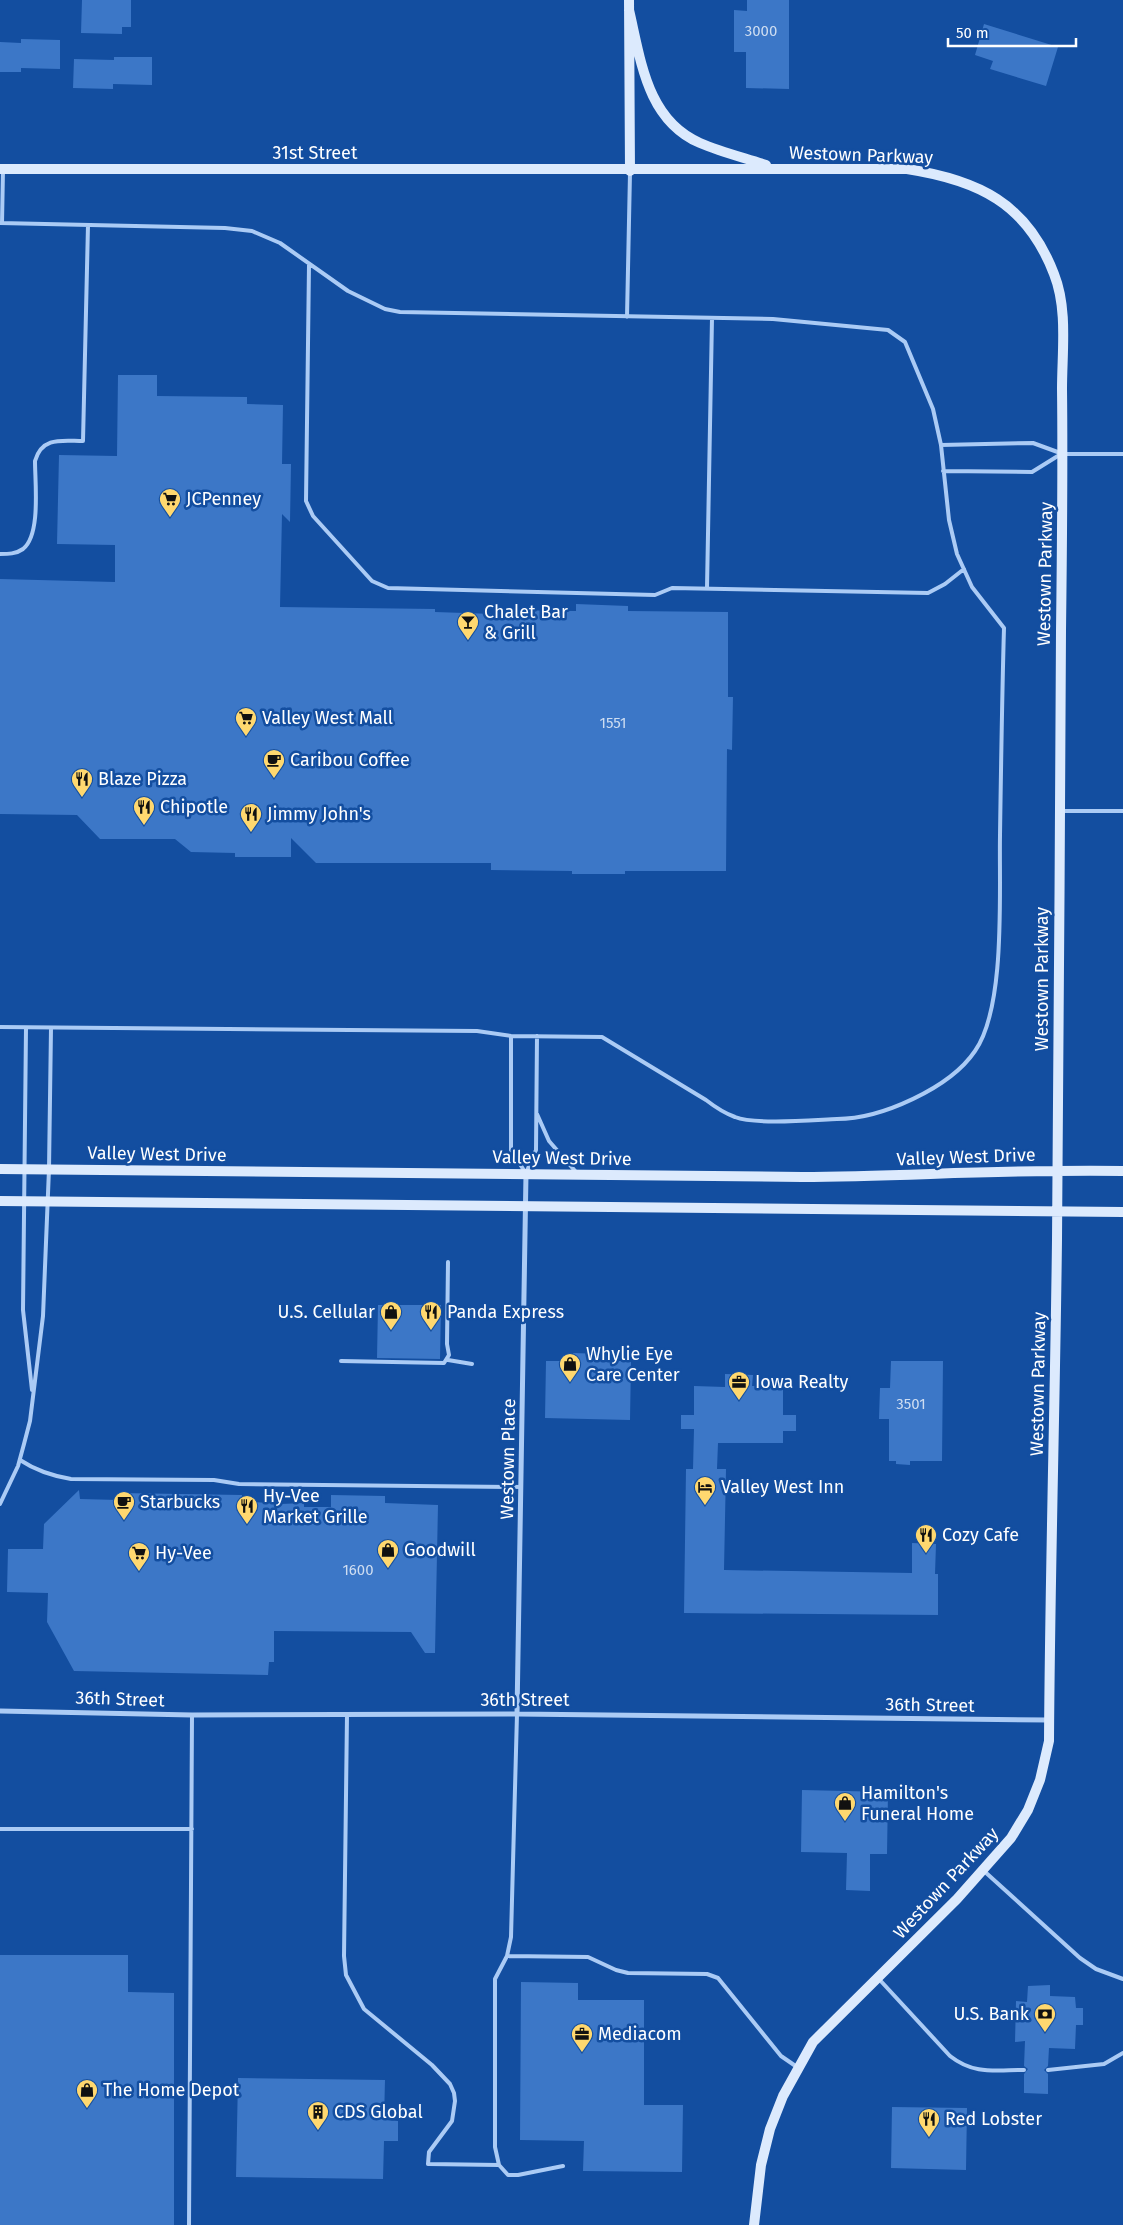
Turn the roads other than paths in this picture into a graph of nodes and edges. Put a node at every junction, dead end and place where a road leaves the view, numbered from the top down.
1 (629, 5) edge
2 (774, 168) junction
3 (2, 169) edge
4 (630, 170) junction
5 (1, 223) edge
6 (88, 225) junction
7 (309, 265) junction
8 (627, 317) junction
9 (712, 318) junction
10 (941, 445) junction
11 (1063, 454) junction
12 (1123, 454) edge
13 (943, 471) junction
14 (0, 554) edge
15 (964, 569) junction
16 (707, 588) junction
17 (1060, 811) junction
18 (1123, 811) edge
19 (0, 1027) edge
20 (26, 1028) junction
21 (51, 1028) junction
22 (511, 1036) junction
23 (537, 1036) junction
24 (536, 1112) junction
25 (0, 1169) edge
26 (25, 1169) junction
27 (49, 1169) junction
28 (1058, 1170) junction
29 (1123, 1171) edge
30 (526, 1174) junction
31 (577, 1174) junction
32 (0, 1200) edge
33 (24, 1201) junction
34 (48, 1201) junction
35 (526, 1206) junction
36 (1057, 1210) junction
37 (1123, 1212) edge
38 (448, 1262) dead end
39 (448, 1360) junction
40 (341, 1361) dead end
41 (472, 1364) dead end
42 (32, 1398) junction
43 (20, 1460) junction
44 (521, 1487) junction
45 (0, 1504) edge
46 (0, 1710) edge
47 (517, 1714) junction
48 (192, 1715) junction
49 (347, 1715) junction
50 (1049, 1720) junction
51 (0, 1829) edge
52 (192, 1829) junction
53 (983, 1871) junction
54 (507, 1956) junction
55 (878, 1978) junction
56 (1123, 1979) edge
57 (1123, 2053) edge
58 (798, 2068) junction
59 (1024, 2070) dead end
60 (1048, 2070) dead end
61 (499, 2165) junction
62 (563, 2166) dead end
63 (189, 2225) edge
64 (754, 2225) edge

1 - 2 street
1 - 4 street
2 - 4 street, Westown Parkway
2 - 11 street, Westown Parkway
3 - 4 street, 31st Street
3 - 5 lane
4 - 8 lane
5 - 6 lane
6 - 7 lane
6 - 14 lane
7 - 8 lane
7 - 16 lane
8 - 9 lane
9 - 10 lane
9 - 16 lane
10 - 11 lane
10 - 13 lane
11 - 12 lane
11 - 13 lane
11 - 17 street, Westown Parkway
13 - 15 lane
15 - 16 lane
15 - 23 lane
17 - 18 lane
17 - 28 street, Westown Parkway
19 - 20 lane
20 - 21 lane
20 - 26 lane
21 - 22 lane
21 - 27 lane
22 - 23 lane
22 - 30 lane
23 - 24 lane
24 - 30 lane
24 - 31 lane
25 - 26 street, Valley West Drive
26 - 27 street, Valley West Drive
26 - 33 lane
27 - 30 street, Valley West Drive
27 - 34 lane
28 - 29 street, Valley West Drive
28 - 31 street, Valley West Drive
28 - 36 street, Westown Parkway
30 - 31 street, Valley West Drive
30 - 35 street, Westown Place
32 - 33 street
33 - 34 street
33 - 42 lane
34 - 35 street
34 - 42 lane
35 - 36 street
35 - 44 street, Westown Place
36 - 37 street
36 - 50 street, Westown Parkway
38 - 39 lane
39 - 40 lane
39 - 41 lane
42 - 43 lane
43 - 44 lane
43 - 45 lane
44 - 47 street, Westown Place
46 - 48 street, 36th Street
47 - 49 street, 36th Street
47 - 50 street, 36th Street
47 - 54 lane
48 - 49 street, 36th Street
48 - 52 lane
49 - 61 lane
50 - 53 street, Westown Parkway
51 - 52 lane
52 - 63 lane
53 - 55 street, Westown Parkway
53 - 56 lane
54 - 58 lane
54 - 61 lane
55 - 58 street, Westown Parkway
55 - 59 lane
57 - 60 lane
58 - 64 street, Westown Parkway
61 - 62 lane

